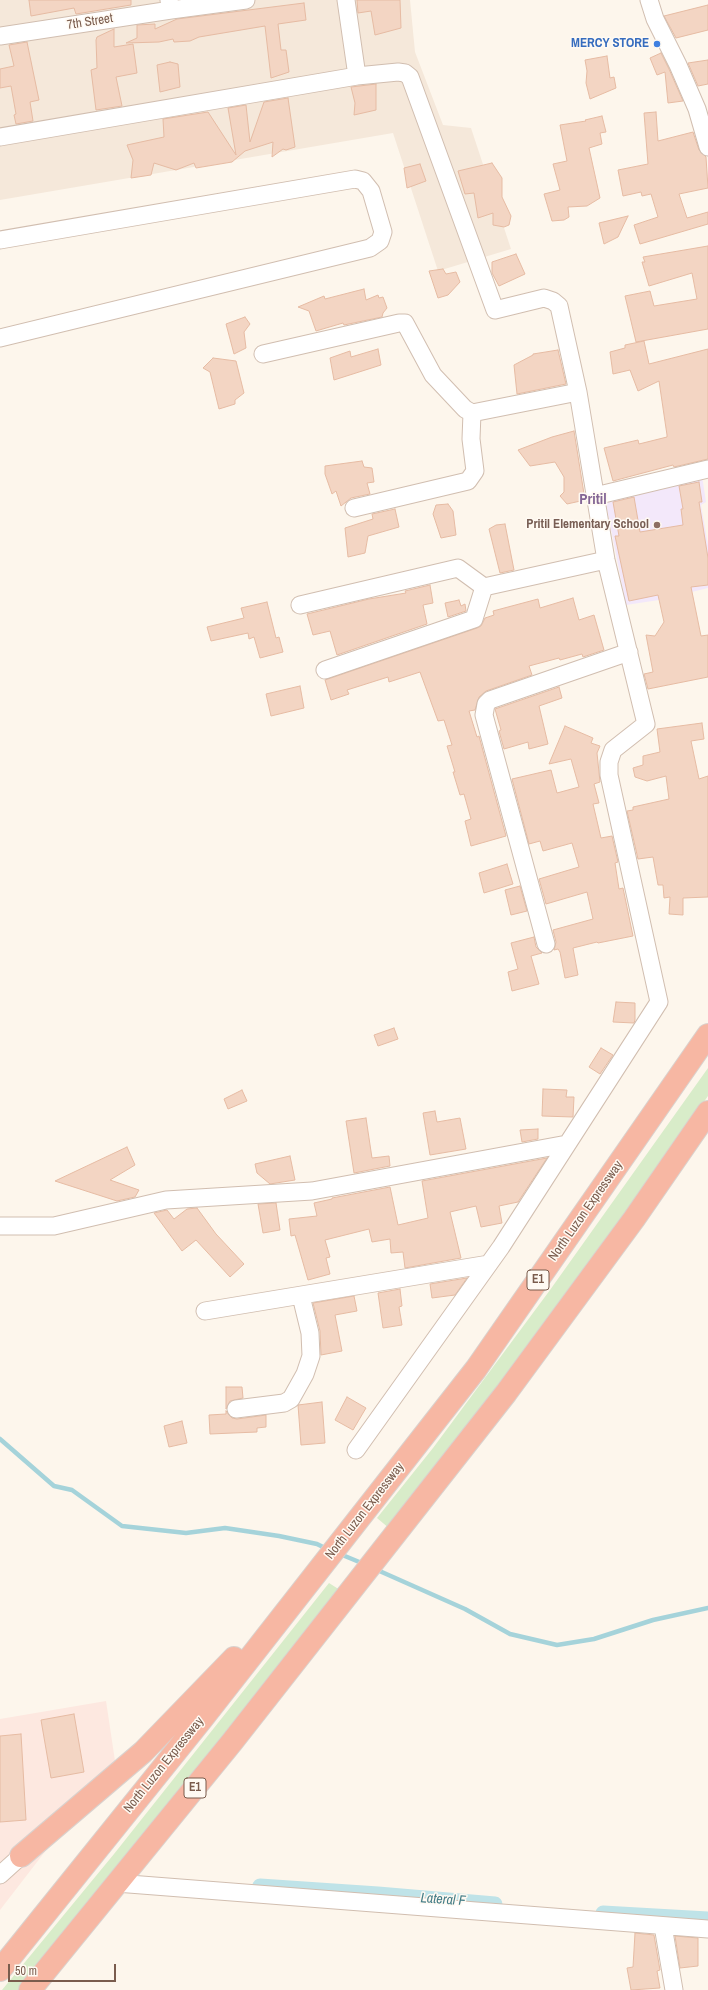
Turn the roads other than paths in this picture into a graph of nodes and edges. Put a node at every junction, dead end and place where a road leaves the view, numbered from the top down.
1 (246, 0) edge
2 (346, 0) edge
3 (649, 0) edge
4 (170, 5) edge
5 (0, 36) edge
6 (357, 76) junction
7 (0, 137) edge
8 (708, 147) edge
9 (0, 240) edge
10 (0, 338) edge
11 (263, 354) dead end
12 (578, 392) junction
13 (472, 413) junction
14 (708, 469) edge
15 (596, 496) junction
16 (354, 508) dead end
17 (606, 560) junction
18 (484, 587) junction
19 (300, 605) dead end
20 (629, 652) junction
21 (325, 670) dead end
22 (546, 944) dead end
23 (708, 1035) edge
24 (708, 1112) edge
25 (567, 1144) junction
26 (0, 1226) edge
27 (489, 1264) junction
28 (301, 1296) junction
29 (205, 1311) dead end
30 (236, 1409) dead end
31 (356, 1450) dead end
32 (317, 1572) junction
33 (21, 1856) joint
34 (0, 1875) edge
35 (116, 1883) junction
36 (663, 1926) junction
37 (708, 1929) edge
38 (0, 1970) edge
39 (30, 1990) edge
40 (674, 1990) edge

1 - 4 street, 7th Street
2 - 6 street
3 - 8 street
4 - 5 street, 7th Street
6 - 7 street
6 - 12 street
9 - 10 street
11 - 13 street
12 - 13 street
12 - 15 street
13 - 16 street
14 - 15 street
15 - 17 street
17 - 18 street
17 - 20 street
18 - 19 street
18 - 21 street
20 - 22 street
20 - 25 street
23 - 32 highway, North Luzon Expressway / E1
24 - 35 highway, E1
25 - 26 street
25 - 27 street
27 - 28 street
27 - 31 street
28 - 29 street
28 - 30 street
32 - 33 highway
32 - 38 highway, North Luzon Expressway / E1
33 - 34 street
35 - 36 street
35 - 39 highway, E1
36 - 37 street
36 - 40 street

